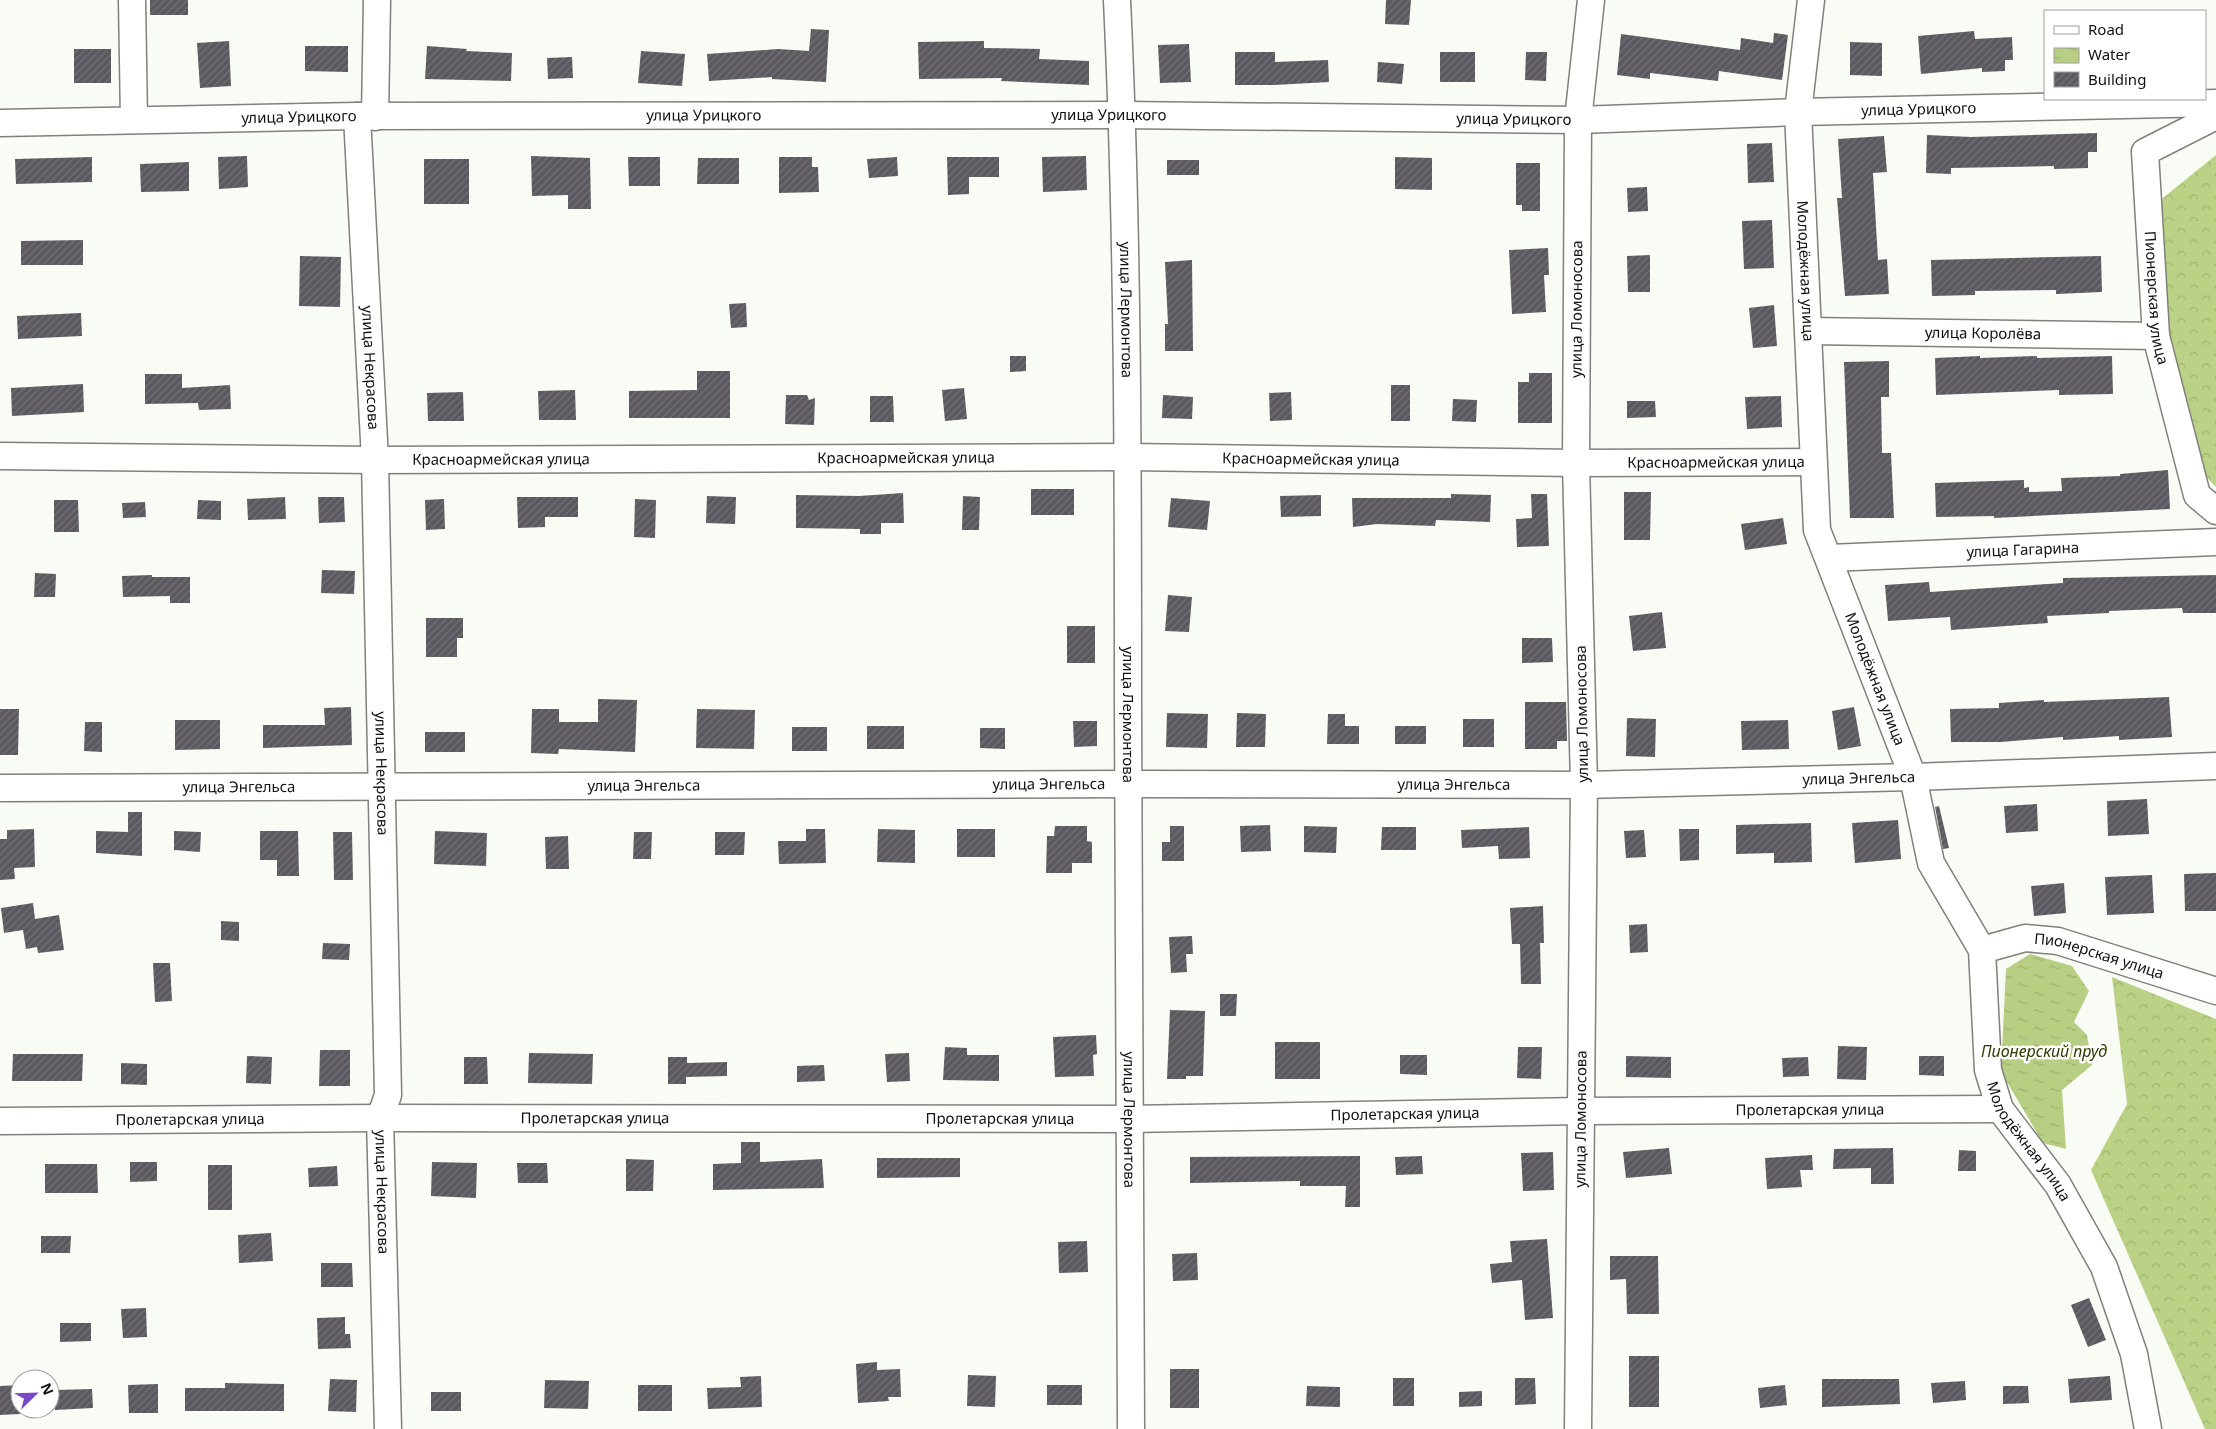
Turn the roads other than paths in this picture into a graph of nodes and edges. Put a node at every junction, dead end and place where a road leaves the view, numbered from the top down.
1 (132, 0) edge
2 (377, 0) edge
3 (1117, 0) edge
4 (1591, 0) edge
5 (1811, 0) edge
6 (2216, 103) edge
7 (1798, 112) junction
8 (1123, 115) junction
9 (366, 116) junction
10 (2216, 116) edge
11 (134, 120) junction
12 (1578, 120) junction
13 (0, 123) edge
14 (1809, 331) junction
15 (2156, 336) junction
16 (0, 456) edge
17 (1128, 457) junction
18 (376, 460) junction
19 (1813, 462) junction
20 (1576, 463) junction
21 (2216, 512) edge
22 (2216, 542) edge
23 (1828, 558) junction
24 (2216, 766) edge
25 (1913, 777) junction
26 (1128, 784) junction
27 (1584, 784) junction
28 (0, 788) edge
29 (381, 788) junction
30 (1982, 950) junction
31 (2216, 991) edge
32 (2000, 1109) junction
33 (1582, 1111) junction
34 (380, 1118) junction
35 (1128, 1119) junction
36 (0, 1120) edge
37 (388, 1429) edge
38 (1131, 1429) edge
39 (1578, 1429) edge
40 (2148, 1429) edge

1 - 11 street
2 - 9 street, улица Некрасова
3 - 8 street, улица Лермонтова
4 - 12 street, улица Ломоносова
5 - 7 street, Молодёжная улица
6 - 7 street, улица Урицкого
7 - 12 street, улица Урицкого
7 - 14 street, Молодёжная улица
8 - 9 street, улица Урицкого
8 - 12 street, улица Урицкого
8 - 17 street, улица Лермонтова
9 - 11 street, улица Урицкого
9 - 18 street, улица Некрасова
10 - 15 street, Пионерская улица
11 - 13 street, улица Урицкого
12 - 20 street, улица Ломоносова
14 - 15 street, улица Королёва
14 - 19 street, Молодёжная улица
15 - 21 street, Пионерская улица
16 - 18 street, Красноармейская улица
17 - 18 street, Красноармейская улица
17 - 20 street, Красноармейская улица
17 - 26 street, улица Лермонтова
18 - 29 street, улица Некрасова
19 - 20 street, Красноармейская улица
19 - 23 street, Молодёжная улица
20 - 27 street, улица Ломоносова
22 - 23 street, улица Гагарина
23 - 25 street, Молодёжная улица
24 - 25 street, улица Энгельса
25 - 27 street, улица Энгельса
25 - 30 street, Молодёжная улица
26 - 27 street, улица Энгельса
26 - 29 street, улица Энгельса
26 - 35 street, улица Лермонтова
27 - 33 street, улица Ломоносова
28 - 29 street, улица Энгельса
29 - 34 street, улица Некрасова
30 - 31 street, Пионерская улица
30 - 32 street, Молодёжная улица
32 - 33 street, Пролетарская улица
32 - 40 street, Молодёжная улица
33 - 35 street, Пролетарская улица
33 - 39 street, улица Ломоносова
34 - 35 street, Пролетарская улица
34 - 36 street, Пролетарская улица
34 - 37 street, улица Некрасова
35 - 38 street, улица Лермонтова

